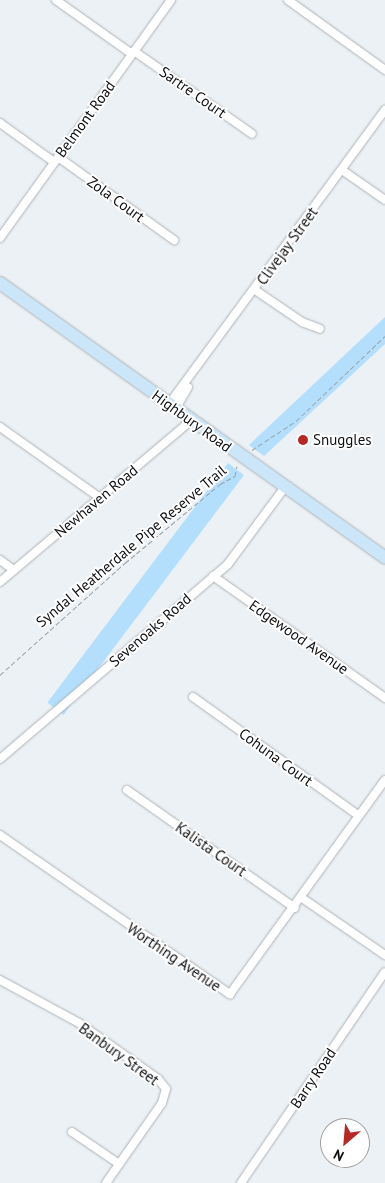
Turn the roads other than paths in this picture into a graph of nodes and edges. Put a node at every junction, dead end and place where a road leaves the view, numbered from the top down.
1 (56, 0) edge
2 (171, 0) edge
3 (288, 0) edge
4 (133, 53) junction
5 (385, 70) edge
6 (385, 110) edge
7 (0, 123) edge
8 (252, 134) dead end
9 (56, 159) junction
10 (342, 170) junction
11 (385, 200) edge
12 (0, 238) edge
13 (174, 240) dead end
14 (0, 282) edge
15 (255, 290) junction
16 (320, 329) dead end
17 (172, 406) junction
18 (192, 420) junction
19 (0, 427) edge
20 (286, 487) junction
21 (99, 497) junction
22 (385, 558) edge
23 (0, 560) edge
24 (14, 570) junction
25 (213, 576) junction
26 (0, 582) edge
27 (193, 697) dead end
28 (385, 698) edge
29 (0, 759) edge
30 (385, 780) edge
31 (127, 790) dead end
32 (359, 816) junction
33 (0, 835) edge
34 (302, 898) junction
35 (295, 908) junction
36 (385, 955) edge
37 (385, 972) edge
38 (0, 980) edge
39 (72, 1132) dead end
40 (119, 1164) junction
41 (106, 1183) edge
42 (241, 1183) edge

1 - 4 street, Sartre Court
2 - 4 street, Belmont Road
3 - 5 street
4 - 8 street, Sartre Court
4 - 9 street, Belmont Road
6 - 10 street, Clivejay Street
7 - 9 street, Zola Court
9 - 12 street, Belmont Road
9 - 13 street, Zola Court
10 - 11 street
10 - 15 street, Clivejay Street
14 - 17 main road, Highbury Road
15 - 16 street
15 - 17 street, Clivejay Street
17 - 18 main road, Highbury Road
18 - 20 main road, Highbury Road
18 - 21 street, Newhaven Road
19 - 21 street
20 - 22 main road, Highbury Road
20 - 25 street, Sevenoaks Road
21 - 24 street, Newhaven Road
23 - 24 street
24 - 26 street, Newhaven Road
25 - 28 street, Edgewood Avenue
25 - 29 street, Sevenoaks Road
27 - 32 street, Cohuna Court
30 - 32 street, Worthing Avenue
31 - 35 street, Kalista Court
32 - 34 street, Worthing Avenue
33 - 35 street, Worthing Avenue
34 - 35 street, Worthing Avenue
34 - 36 street
37 - 42 street, Barry Road
38 - 40 street, Banbury Street
39 - 40 street
40 - 41 street, Banbury Street

